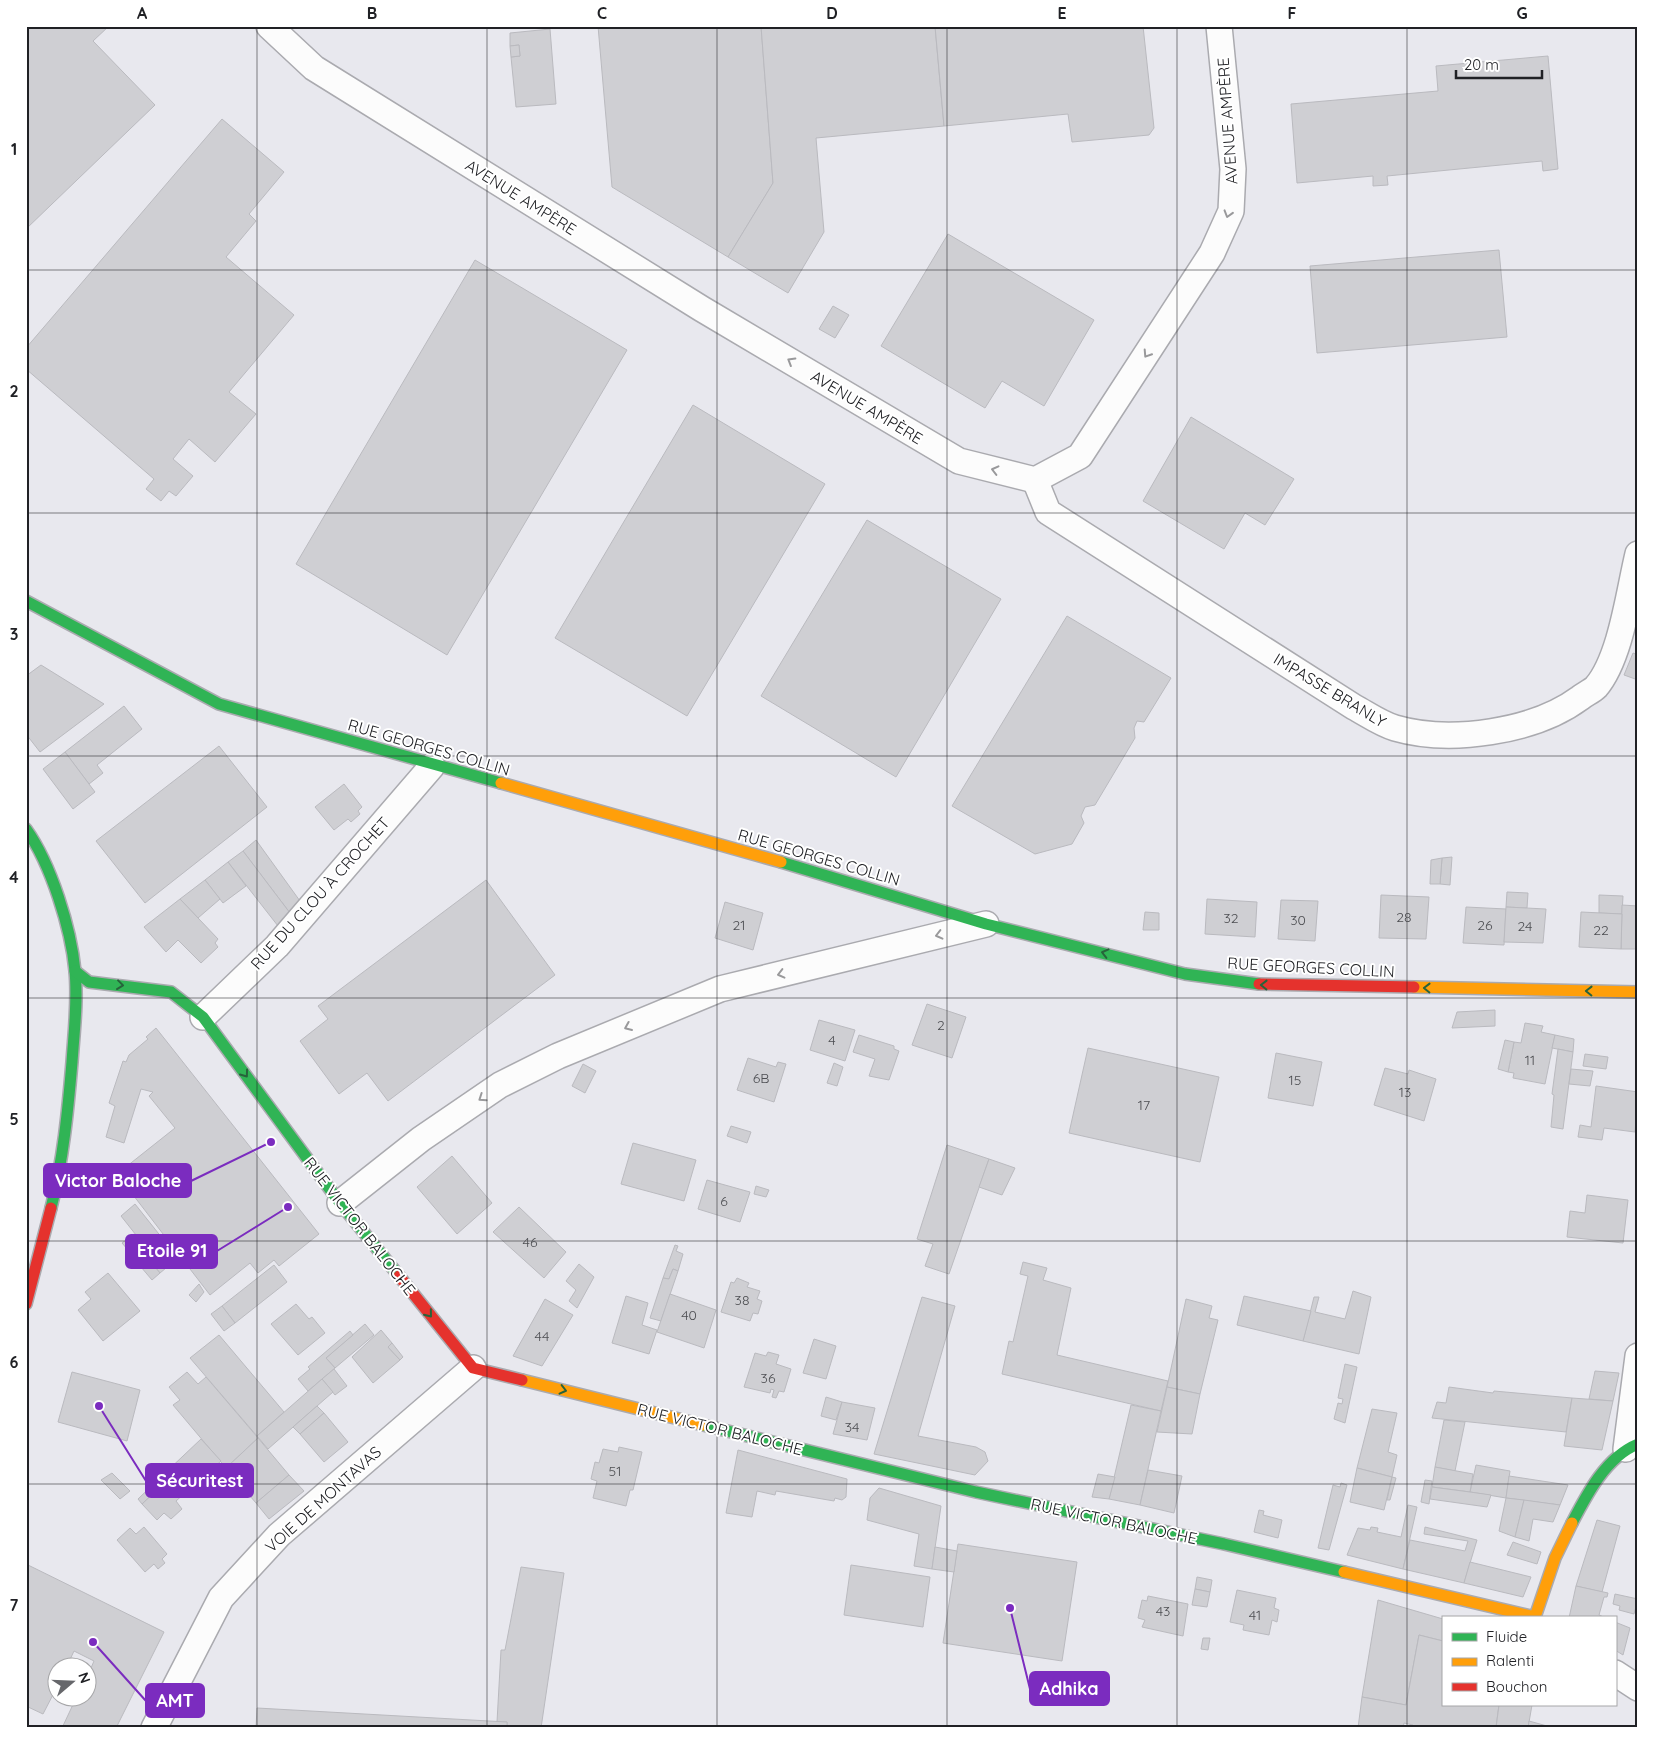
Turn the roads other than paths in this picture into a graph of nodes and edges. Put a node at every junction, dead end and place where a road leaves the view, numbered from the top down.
1 (269, 26) edge
2 (1219, 26) edge
3 (1035, 480) junction
4 (1638, 554) edge
5 (26, 601) edge
6 (432, 766) junction
7 (26, 829) edge
8 (986, 924) junction
9 (75, 971) junction
10 (1638, 992) edge
11 (203, 1017) junction
12 (340, 1203) junction
13 (26, 1304) edge
14 (1638, 1356) edge
15 (473, 1368) junction
16 (1632, 1447) edge
17 (1528, 1616) edge
18 (1537, 1616) edge
19 (1616, 1674) edge
20 (1638, 1688) edge
21 (154, 1728) edge

3 -> 1 street, AVENUE AMPÈRE
2 -> 3 street, AVENUE AMPÈRE
3 - 4 street, IMPASSE BRANLY
5 - 6 street, RUE GEORGES COLLIN
6 - 8 street, RUE GEORGES COLLIN
6 - 11 street, RUE DU CLOU À CROCHET
7 - 9 street
10 -> 8 street, RUE GEORGES COLLIN
8 -> 12 street
9 -> 11 street, RUE VICTOR BALOCHE
9 - 13 street
11 -> 12 street, RUE VICTOR BALOCHE
12 -> 15 street, RUE VICTOR BALOCHE
14 - 16 street
15 -> 17 street, RUE VICTOR BALOCHE
15 - 21 street, VOIE DE MONTAVAS
16 - 18 street
19 - 20 street

